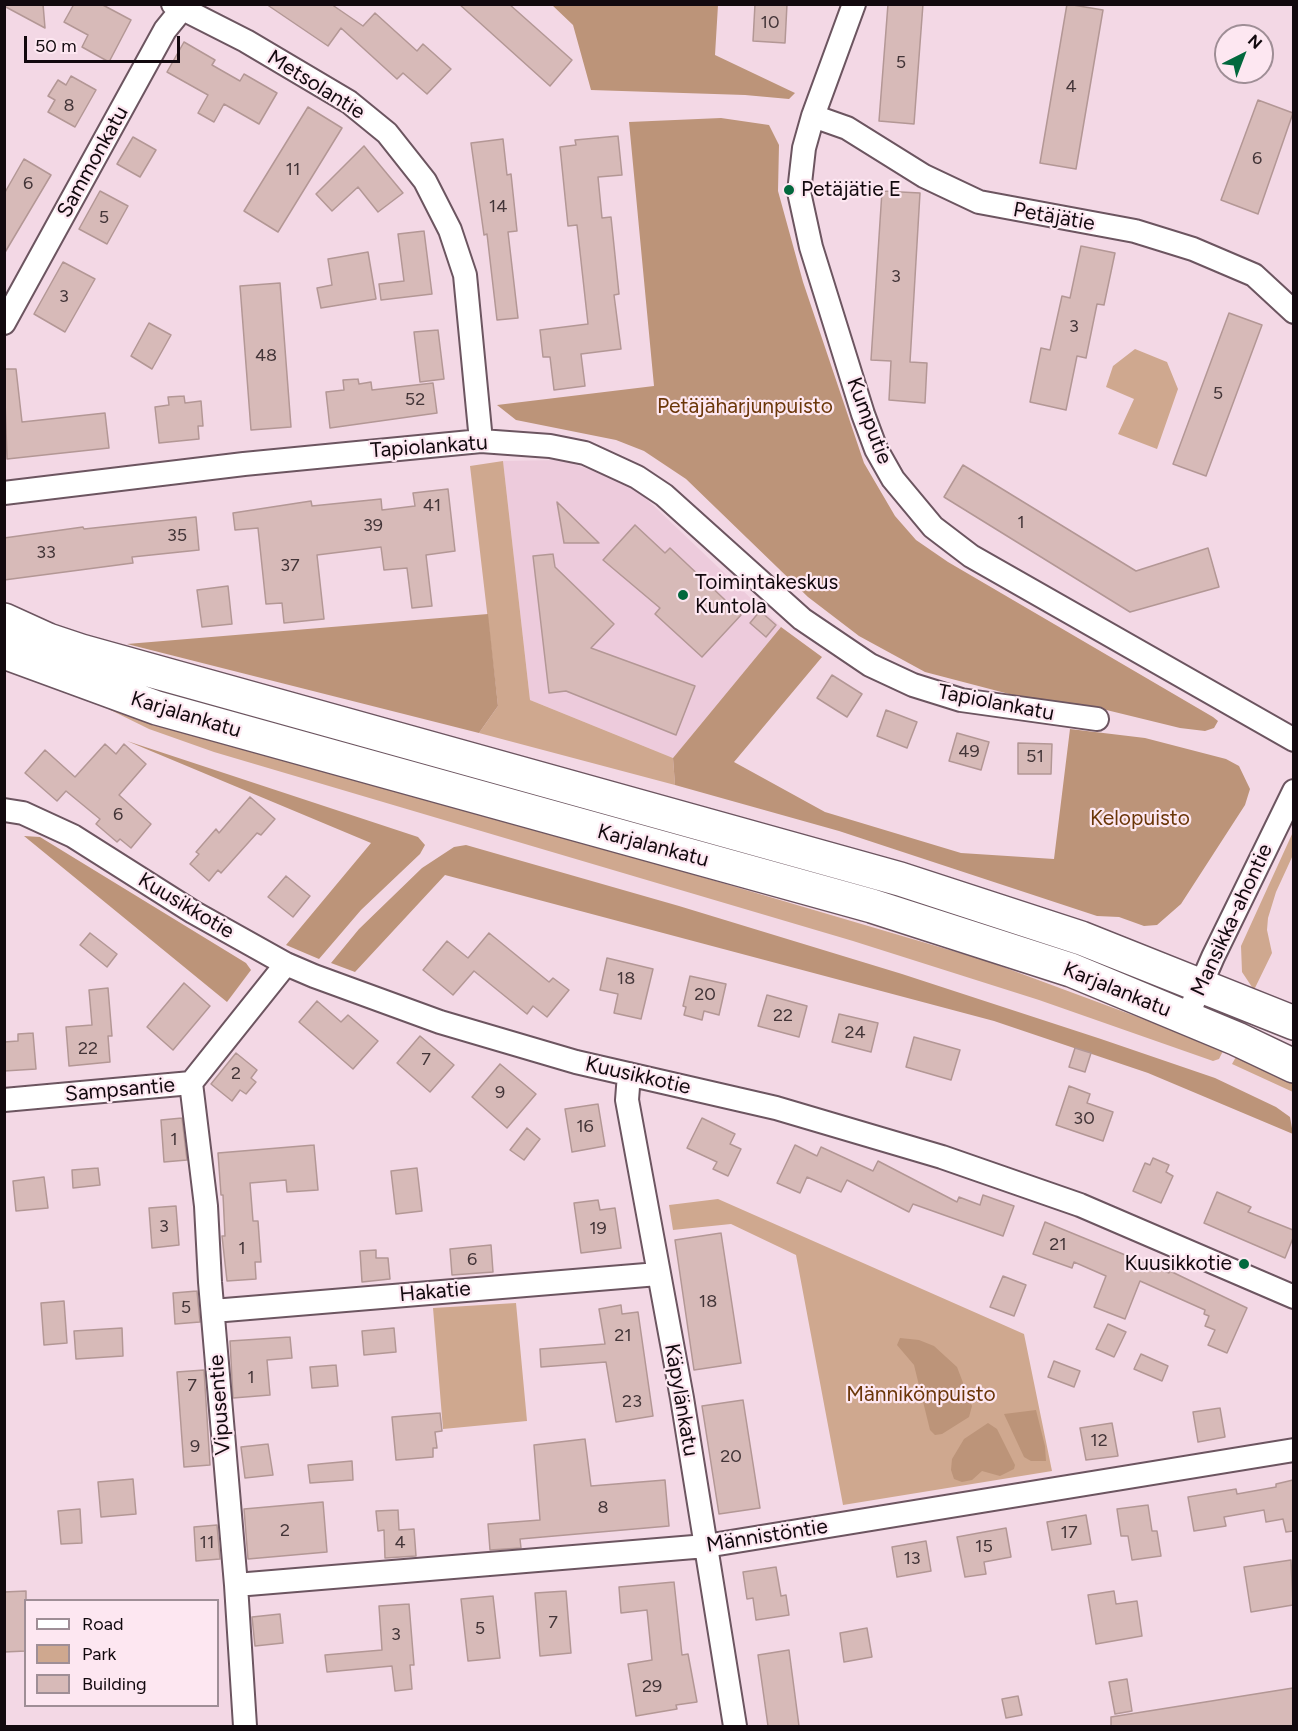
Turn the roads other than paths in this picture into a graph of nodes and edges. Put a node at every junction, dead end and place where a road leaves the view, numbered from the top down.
1 (854, 4) edge
2 (180, 6) edge
3 (813, 116) junction
4 (1293, 312) edge
5 (4, 323) edge
6 (481, 441) junction
7 (4, 493) edge
8 (4, 620) edge
9 (4, 652) edge
10 (1097, 719) dead end
11 (1293, 740) edge
12 (1293, 791) edge
13 (4, 810) edge
14 (286, 964) junction
15 (1201, 984) junction
16 (1187, 1017) junction
17 (1293, 1023) edge
18 (1293, 1066) edge
19 (628, 1074) junction
20 (191, 1083) junction
21 (4, 1100) edge
22 (658, 1274) junction
23 (1293, 1297) edge
24 (213, 1311) junction
25 (1293, 1450) edge
26 (706, 1546) junction
27 (236, 1585) junction
28 (245, 1726) edge
29 (735, 1726) edge

1 - 3 street, Kumputie
2 - 5 street, Sammonkatu
2 - 6 street, Metsolantie
3 - 4 street, Petäjätie
3 - 11 street, Kumputie
6 - 7 street, Tapiolankatu
6 - 10 street, Tapiolankatu
8 - 15 main road, Karjalankatu
9 - 16 main road, Karjalankatu
12 - 15 street, Mansikka-ahontie
13 - 14 street, Kuusikkotie
14 - 19 street, Kuusikkotie
14 - 20 street, Sampsantie
15 - 16 street, Mansikka-ahontie
15 - 17 main road, Karjalankatu
16 - 18 main road, Karjalankatu
19 - 22 street, Käpylänkatu
19 - 23 street, Kuusikkotie
20 - 21 street, Sampsantie
20 - 24 street, Vipusentie
22 - 24 street, Hakatie
22 - 26 street, Käpylänkatu
24 - 27 street, Vipusentie
25 - 26 street, Männistöntie
26 - 27 street, Männistöntie
26 - 29 street, Käpylänkatu
27 - 28 street, Vipusentie

